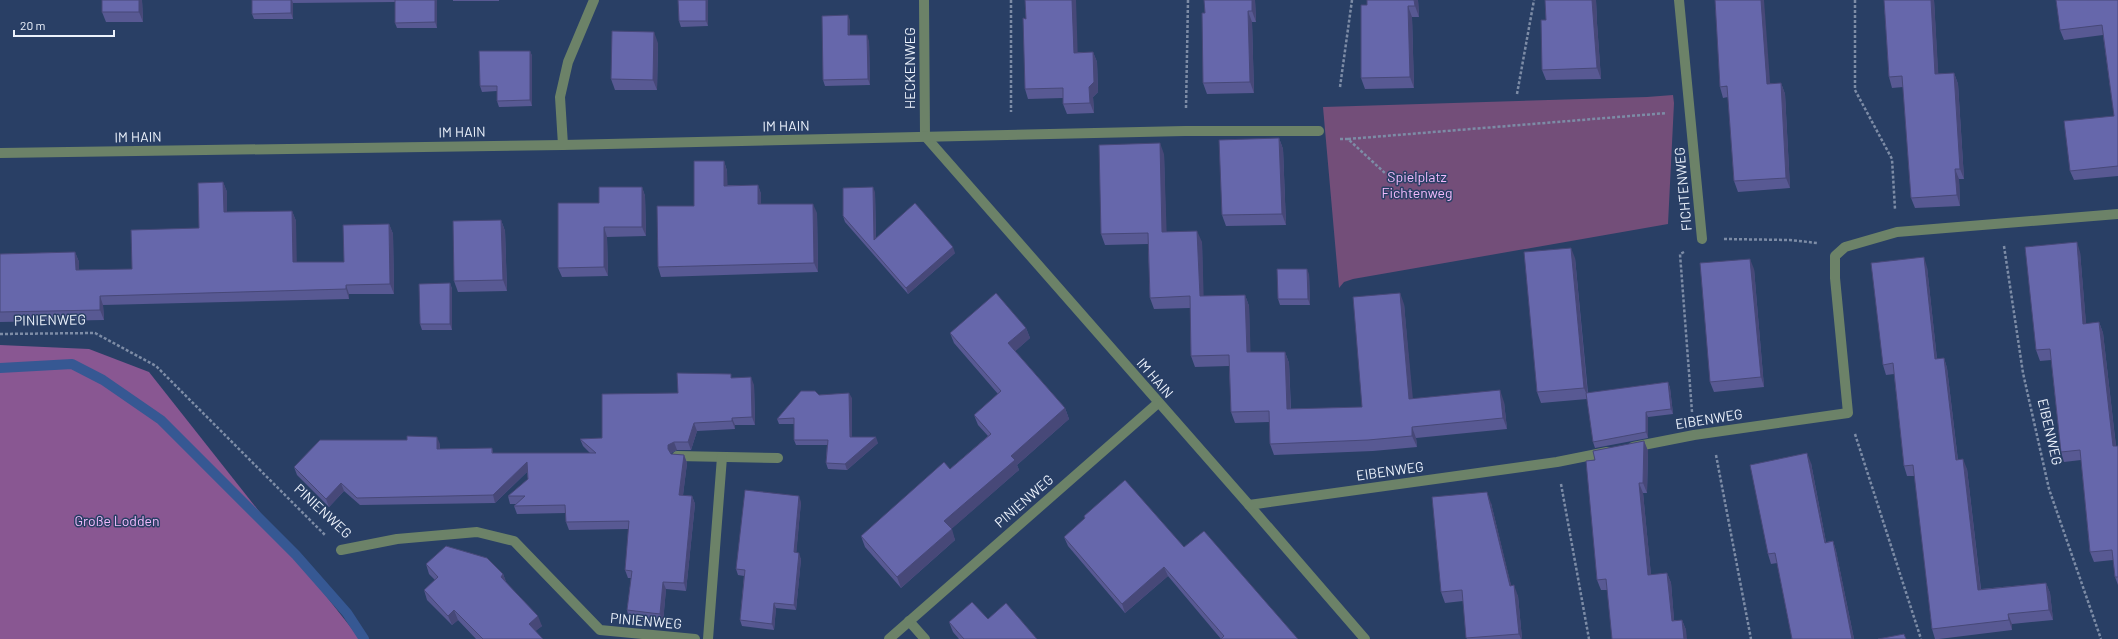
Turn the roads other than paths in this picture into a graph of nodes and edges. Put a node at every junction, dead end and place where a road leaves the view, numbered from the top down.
1 (594, 0) edge
2 (924, 0) edge
3 (1679, 0) edge
4 (1319, 131) road end
5 (925, 136) junction
6 (563, 145) junction
7 (0, 153) edge
8 (2118, 214) edge
9 (1702, 239) road end
10 (1158, 403) junction
11 (677, 456) edge
12 (722, 456) junction
13 (778, 458) dead end
14 (1250, 505) junction
15 (341, 550) road end
16 (909, 621) junction
17 (695, 639) edge
18 (708, 639) edge
19 (889, 639) edge
20 (925, 639) edge
21 (1365, 639) edge

1 - 6 street
2 - 5 street, HECKENWEG
3 - 9 street, FICHTENWEG
4 - 5 street, IM HAIN
5 - 6 street, IM HAIN
5 - 10 street, IM HAIN
6 - 7 street, IM HAIN
8 - 14 street, EIBENWEG
10 - 14 street, IM HAIN
10 - 16 street, PINIENWEG
11 - 12 street
12 - 13 street
12 - 18 street
14 - 21 street, IM HAIN
15 - 17 street, PINIENWEG
16 - 19 street, PINIENWEG
16 - 20 street

